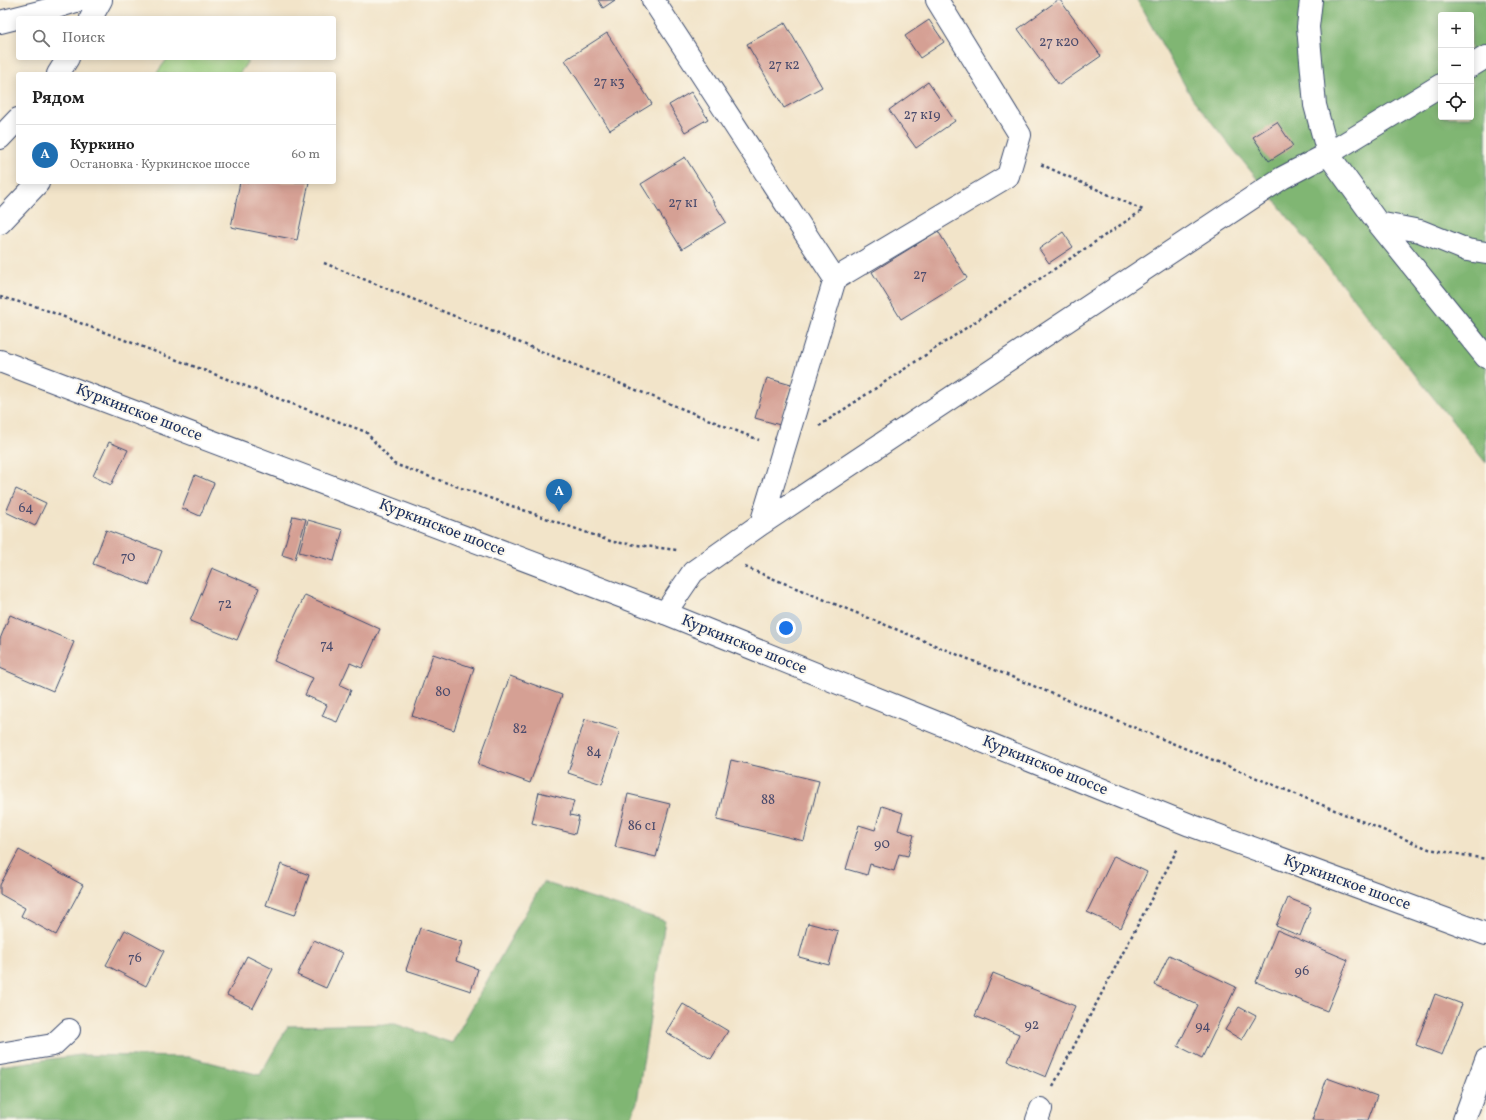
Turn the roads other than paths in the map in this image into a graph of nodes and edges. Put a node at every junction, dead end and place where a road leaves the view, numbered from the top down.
1 (79, 0) edge
2 (101, 0) edge
3 (653, 0) edge
4 (937, 0) edge
5 (1311, 0) edge
6 (24, 16) edge
7 (92, 16) edge
8 (16, 18) edge
9 (0, 22) edge
10 (1486, 57) edge
11 (67, 60) edge
12 (1474, 64) edge
13 (59, 72) edge
14 (1438, 87) edge
15 (16, 121) edge
16 (0, 138) edge
17 (1328, 154) junction
18 (36, 184) edge
19 (0, 223) edge
20 (1378, 223) junction
21 (1486, 253) edge
22 (835, 279) junction
23 (1486, 356) edge
24 (0, 361) edge
25 (761, 524) junction
26 (665, 613) junction
27 (1486, 934) edge
28 (69, 1030) dead end
29 (0, 1054) edge
30 (1486, 1060) edge
31 (1464, 1120) edge

1 - 6 main road
2 - 7 main road
3 - 22 main road
4 - 22 main road
5 - 17 main road
8 - 9 main road
10 - 12 main road
11 - 13 main road
14 - 17 main road
15 - 16 main road
17 - 20 main road
17 - 25 main road
18 - 19 main road
20 - 21 main road
20 - 23 main road
22 - 25 main road
24 - 26 main road, Куркинское шоссе
25 - 26 main road
26 - 27 main road, Куркинское шоссе
28 - 29 main road
30 - 31 main road

